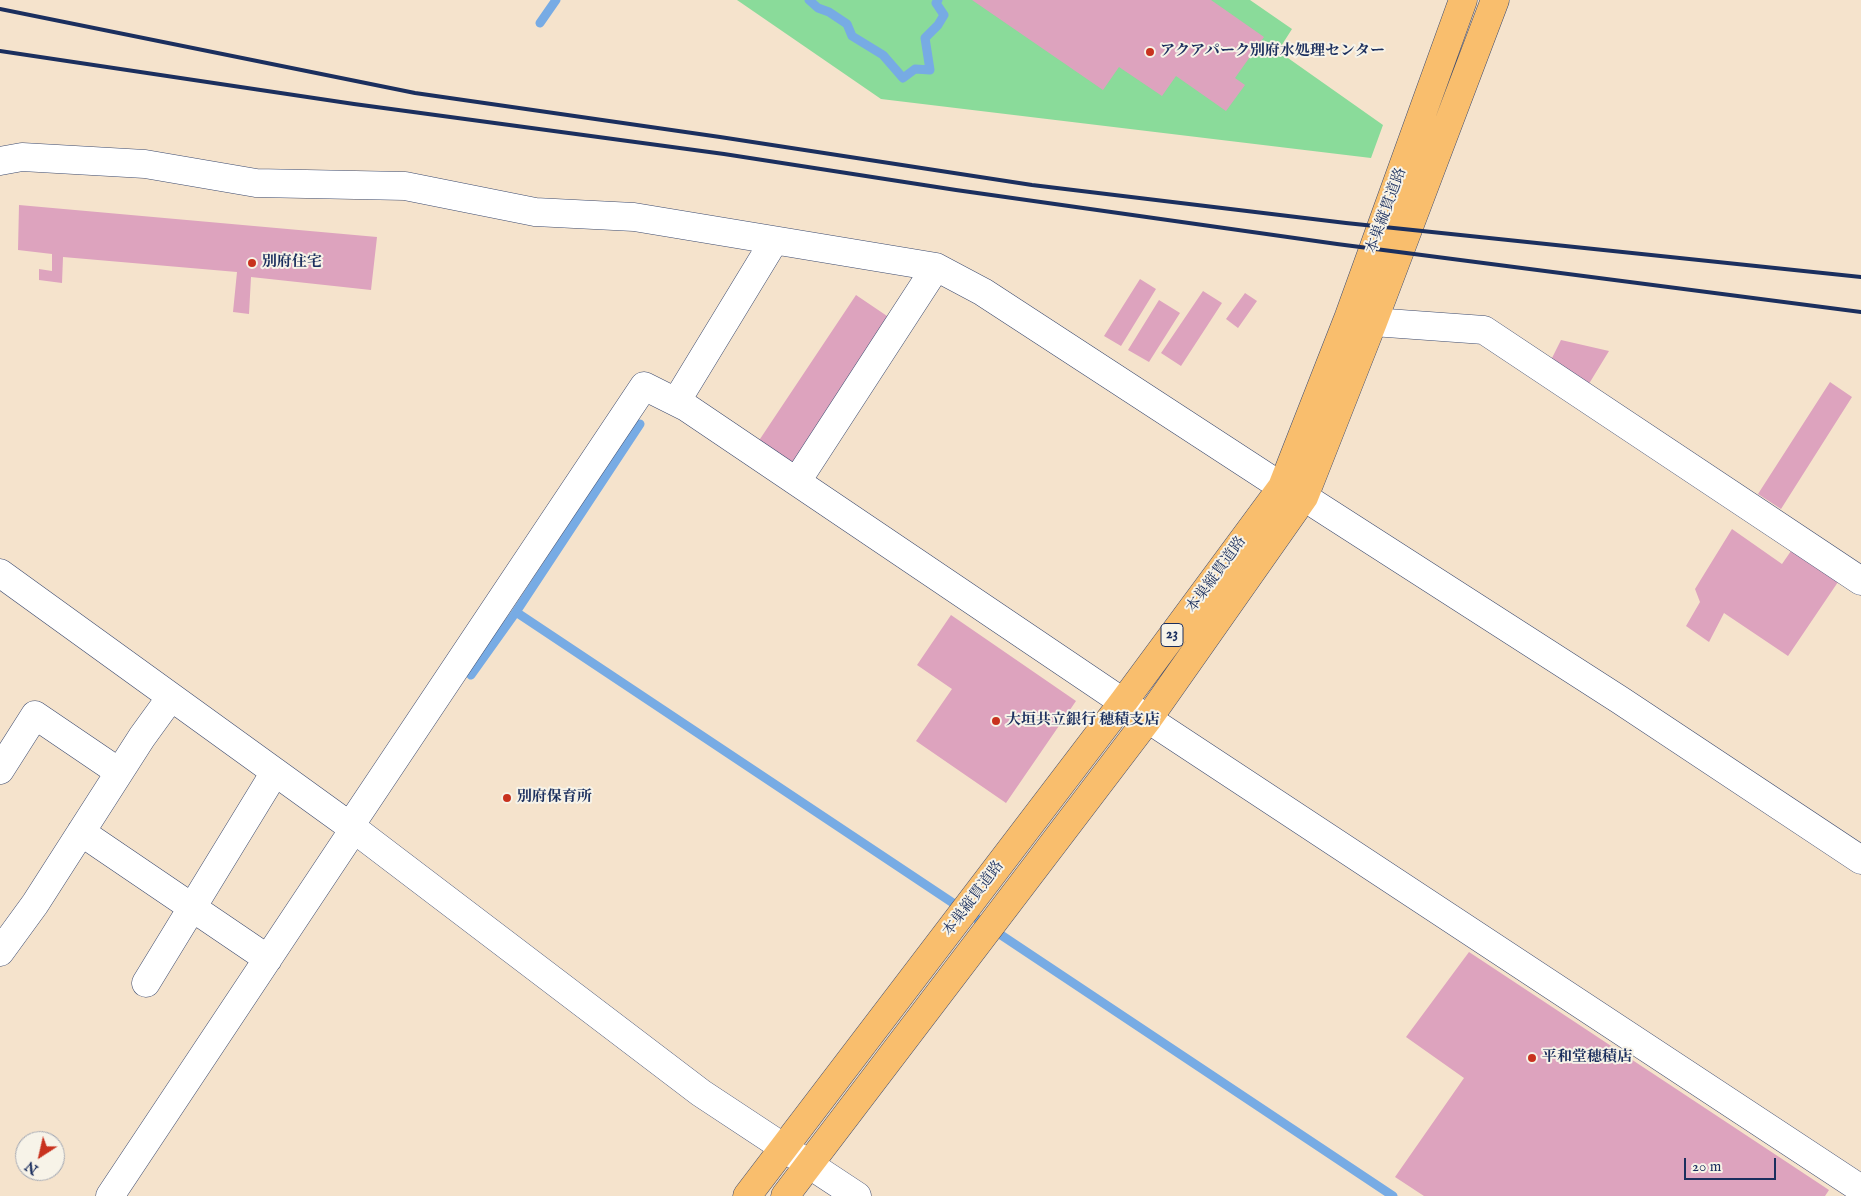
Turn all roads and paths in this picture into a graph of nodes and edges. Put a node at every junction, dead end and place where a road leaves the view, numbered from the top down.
1 (1463, 0) edge
2 (1495, 0) edge
3 (0, 161) edge
4 (774, 241) junction
5 (936, 267) junction
6 (1361, 319) junction
7 (676, 402) junction
8 (797, 481) junction
9 (1293, 492) junction
10 (0, 574) edge
11 (1861, 581) edge
12 (171, 697) junction
13 (1124, 701) junction
14 (1148, 718) junction
15 (0, 770) edge
16 (119, 772) junction
17 (275, 772) junction
18 (352, 828) junction
19 (82, 832) junction
20 (1861, 860) edge
21 (192, 908) junction
22 (0, 952) edge
23 (268, 959) junction
24 (146, 983) dead end
25 (785, 1148) junction
26 (809, 1166) junction
27 (1861, 1189) edge
28 (110, 1196) edge
29 (747, 1196) edge
30 (785, 1196) edge
31 (857, 1196) edge

1 - 6 main road, 本巣縦貫道路 / 23
2 - 6 main road, 本巣縦貫道路 / 23
3 - 4 street
4 - 5 street
4 - 7 street
5 - 8 street
5 - 9 street
6 - 9 main road, 本巣縦貫道路 / 23
6 - 11 street
7 - 8 street
7 - 18 street
8 - 13 street
9 - 13 main road, 本巣縦貫道路 / 23
9 - 14 main road, 本巣縦貫道路 / 23
9 - 20 street
10 - 12 street
12 - 16 street
12 - 17 street
13 - 14 street
13 - 25 main road, 本巣縦貫道路 / 23
14 - 26 main road, 本巣縦貫道路 / 23
14 - 27 street
15 - 16 street
16 - 19 street
17 - 18 street
17 - 21 street
18 - 23 street
18 - 25 street
19 - 21 street
19 - 22 street
21 - 23 street
21 - 24 street
23 - 28 street
25 - 26 street
25 - 29 main road, 本巣縦貫道路 / 23
26 - 30 main road, 本巣縦貫道路 / 23
26 - 31 street

